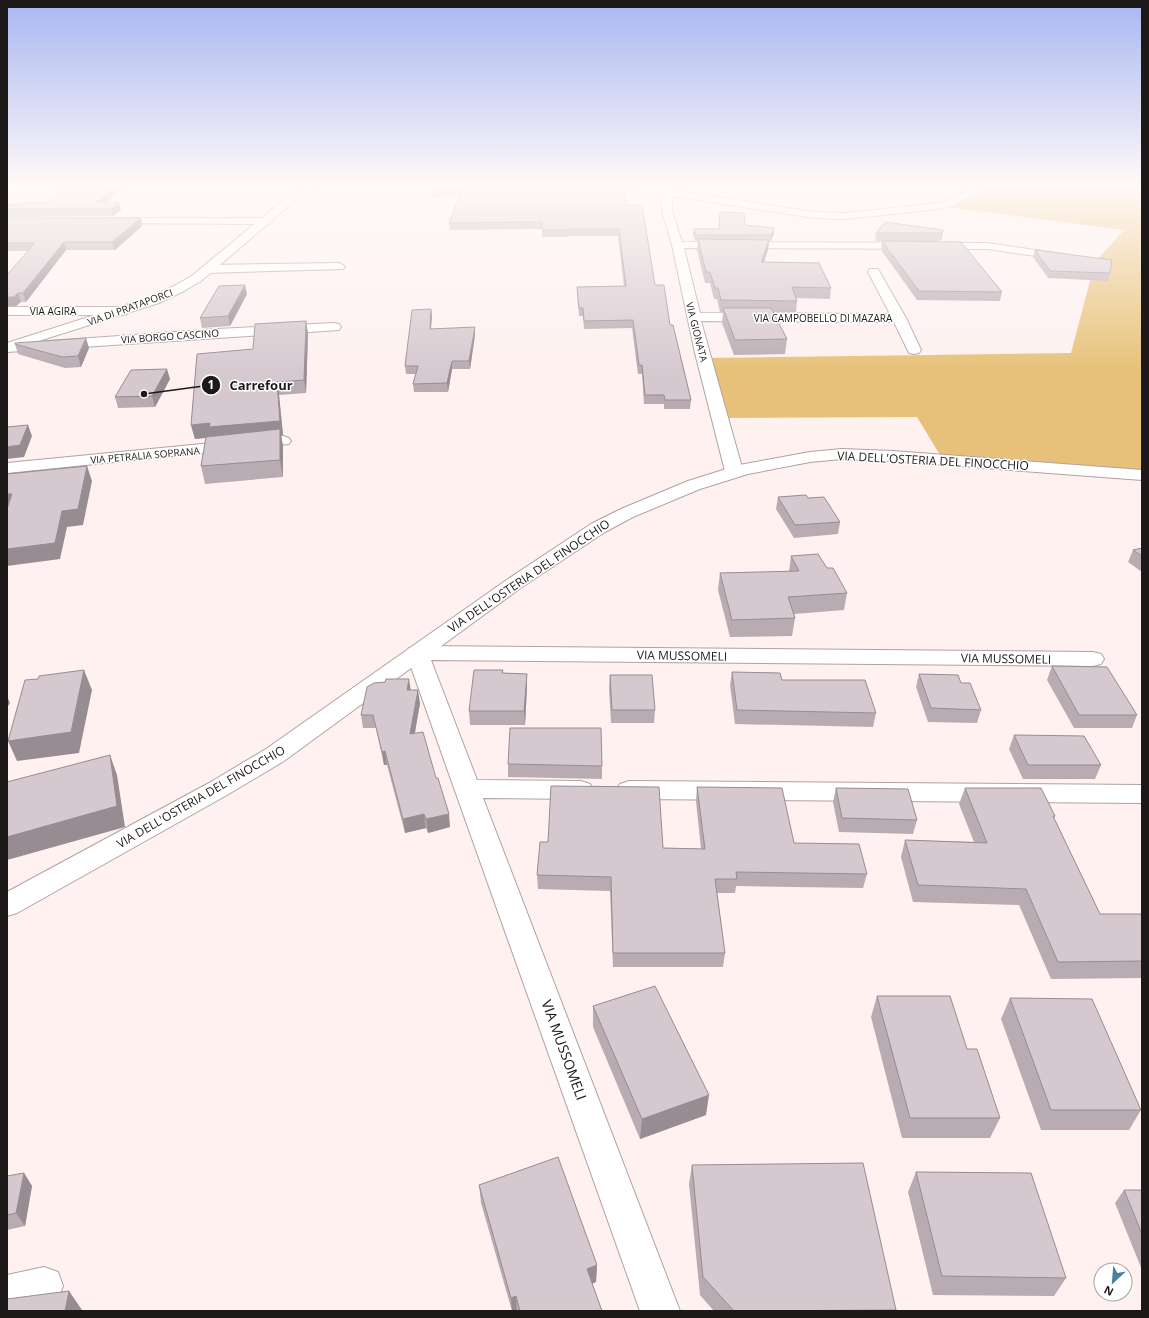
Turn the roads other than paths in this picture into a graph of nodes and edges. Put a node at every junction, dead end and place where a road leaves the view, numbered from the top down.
1 (232, 249) edge
2 (679, 249) edge
3 (1005, 249) edge
4 (1071, 258) edge
5 (339, 267) dead end
6 (207, 269) junction
7 (874, 272) dead end
8 (7, 311) edge
9 (122, 311) junction
10 (694, 317) junction
11 (899, 318) junction
12 (334, 327) dead end
13 (7, 348) edge
14 (914, 350) dead end
15 (283, 441) dead end
16 (7, 468) edge
17 (734, 471) junction
18 (1141, 475) edge
19 (417, 653) junction
20 (1093, 660) dead end
21 (467, 789) junction
22 (1142, 794) edge
23 (7, 905) edge
24 (44, 1286) dead end
25 (7, 1294) edge
26 (660, 1311) edge

1 - 6 street, VIA DI PRATAPORCI
2 - 10 street, VIA GIONATA
3 - 4 street
5 - 6 street
6 - 9 street, VIA DI PRATAPORCI
7 - 11 street, VIA CAMPOBELLO DI MAZARA
8 - 9 street, VIA AGIRA
9 - 13 street, VIA DI PRATAPORCI
10 - 11 street, VIA CAMPOBELLO DI MAZARA
10 - 17 street, VIA GIONATA
11 - 14 street
12 - 13 street, VIA BORGO CASCINO
15 - 16 street, VIA PETRALIA SOPRANA
17 - 18 street, VIA DELL'OSTERIA DEL FINOCCHIO
17 - 19 street, VIA DELL'OSTERIA DEL FINOCCHIO
19 - 20 street, VIA MUSSOMELI
19 - 21 street, VIA MUSSOMELI
19 - 23 street, VIA DELL'OSTERIA DEL FINOCCHIO
21 - 22 street
21 - 26 street, VIA MUSSOMELI
24 - 25 street

